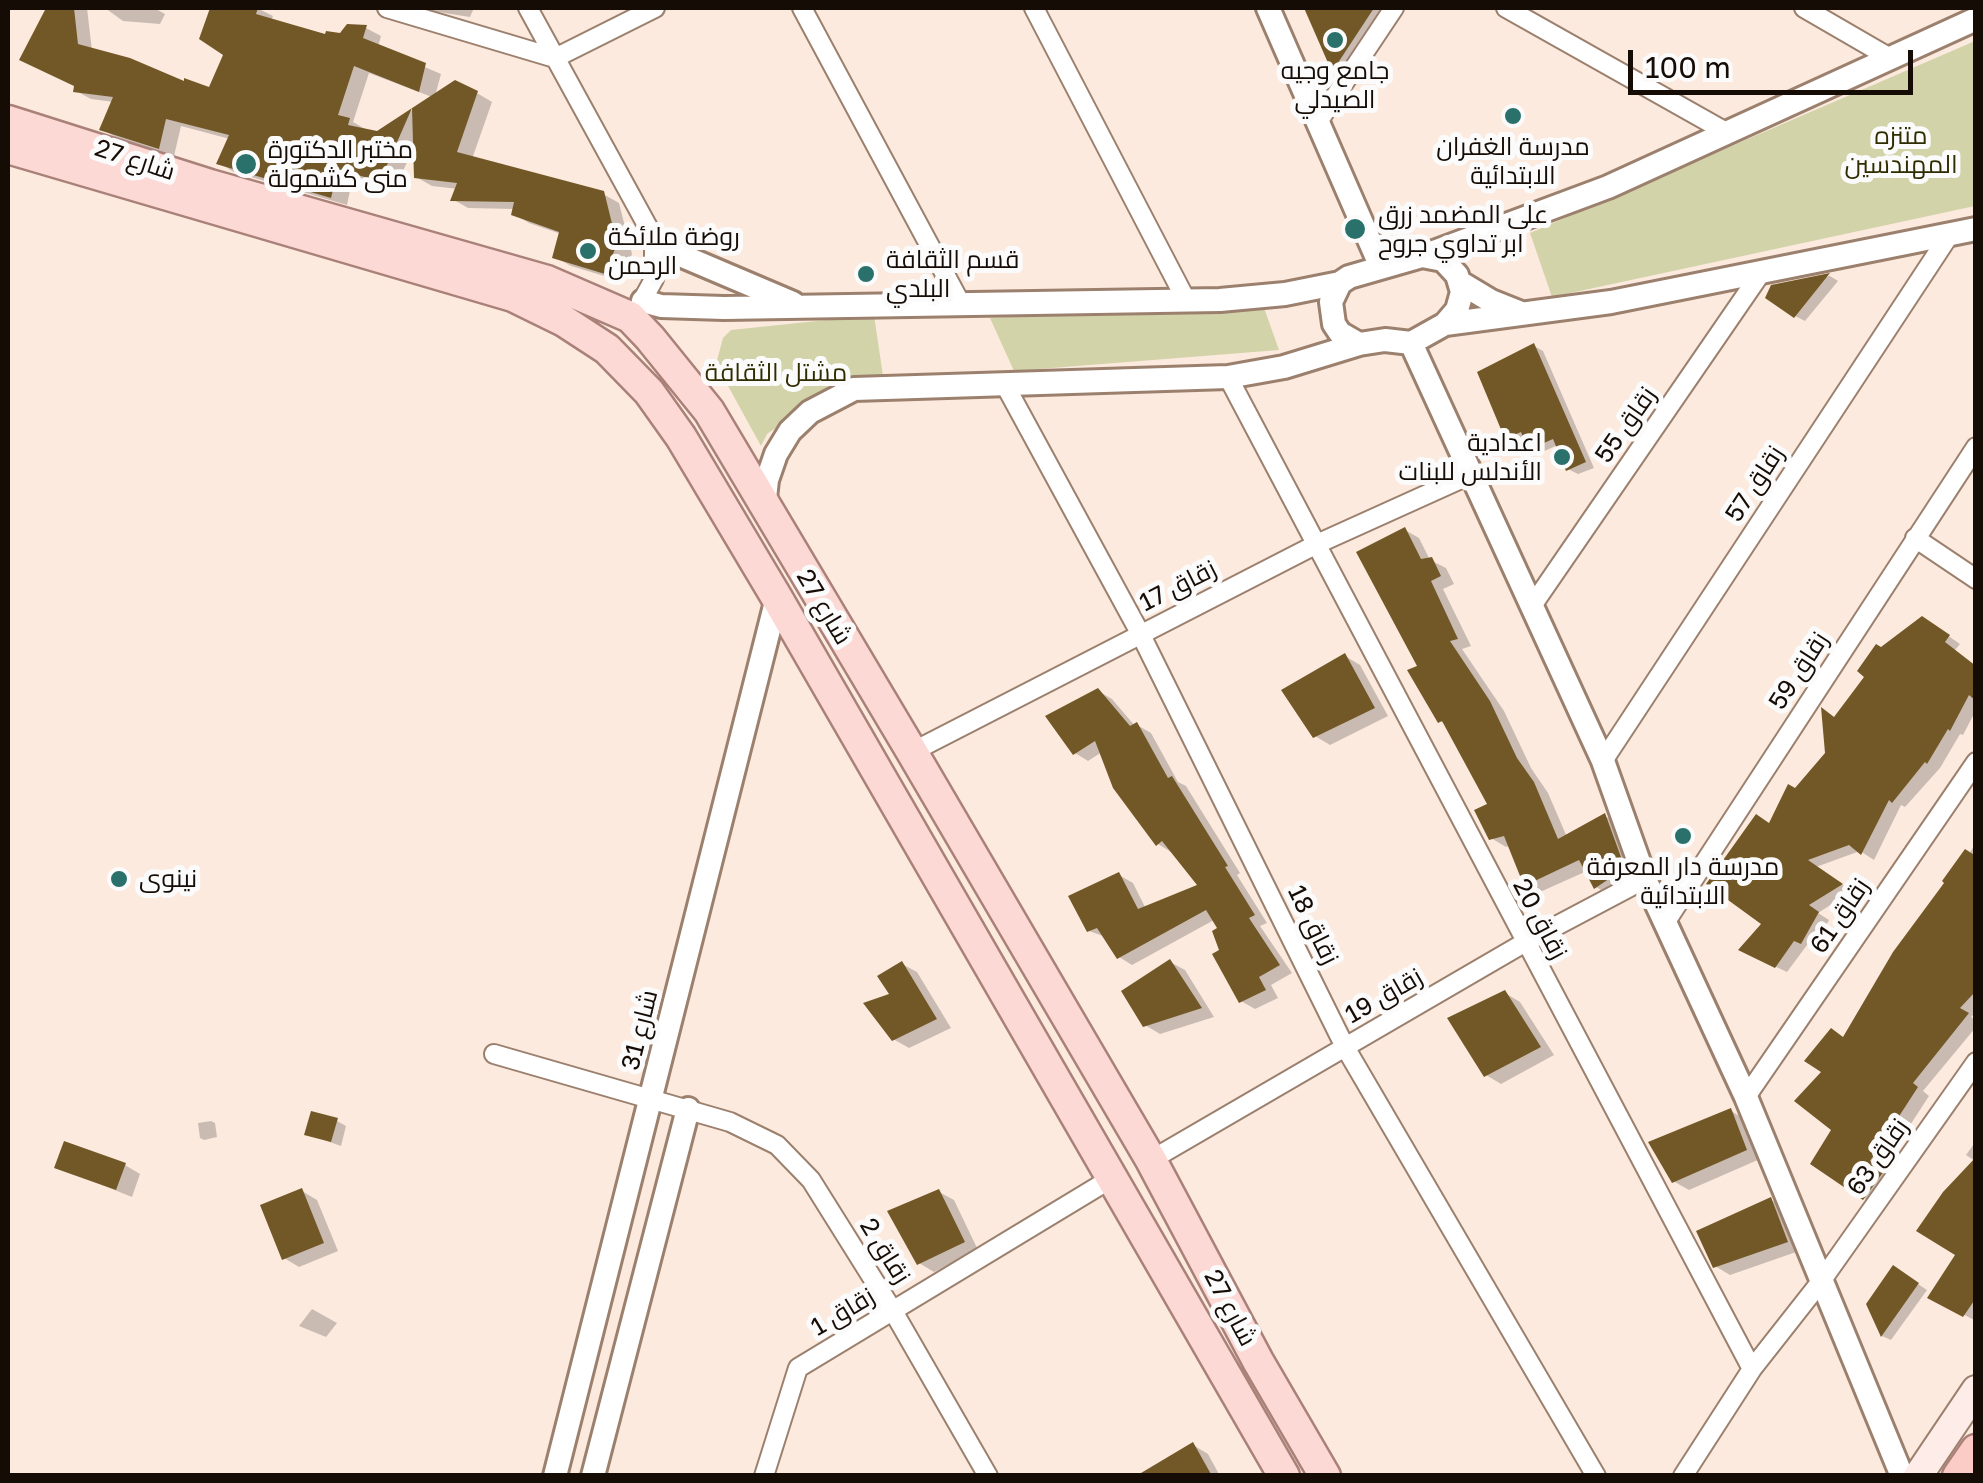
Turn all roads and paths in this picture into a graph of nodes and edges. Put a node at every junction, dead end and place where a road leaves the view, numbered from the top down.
1 (387, 8) edge
2 (528, 8) edge
3 (654, 8) edge
4 (802, 8) edge
5 (1034, 8) edge
6 (1268, 8) edge
7 (1394, 8) edge
8 (1506, 8) edge
9 (1804, 8) edge
10 (1976, 19) edge
11 (555, 58) junction
12 (1892, 59) junction
13 (8, 121) edge
14 (1318, 122) junction
15 (1728, 133) junction
16 (8, 148) edge
17 (1502, 228) junction
18 (1976, 229) edge
19 (1950, 234) junction
20 (654, 238) junction
21 (1422, 256) junction
22 (1381, 267) junction
23 (1762, 273) junction
24 (1459, 279) junction
25 (1340, 283) junction
26 (1185, 298) junction
27 (796, 304) junction
28 (961, 304) junction
29 (636, 309) junction
30 (1524, 314) junction
31 (1445, 324) junction
32 (1410, 343) junction
33 (1359, 344) junction
34 (1228, 377) junction
35 (1005, 385) junction
36 (1976, 447) edge
37 (1472, 474) junction
38 (764, 507) junction
39 (1915, 538) junction
40 (1318, 544) junction
41 (1976, 579) edge
42 (777, 598) junction
43 (1532, 606) junction
44 (1140, 633) junction
45 (912, 752) junction
46 (1603, 761) junction
47 (1976, 762) edge
48 (1645, 879) junction
49 (988, 885) junction
50 (954, 906) junction
51 (1665, 923) junction
52 (1524, 942) junction
53 (1345, 1047) junction
54 (494, 1054) dead end
55 (1976, 1062) edge
56 (1746, 1097) junction
57 (650, 1102) junction
58 (688, 1109) junction
59 (1151, 1160) junction
60 (1112, 1178) junction
61 (1822, 1280) junction
62 (893, 1311) junction
63 (1752, 1370) junction
64 (1976, 1390) edge
65 (1976, 1450) edge
66 (554, 1476) edge
67 (593, 1476) edge
68 (764, 1476) edge
69 (988, 1476) edge
70 (1284, 1476) edge
71 (1325, 1476) edge
72 (1596, 1476) edge
73 (1682, 1476) edge
74 (1902, 1476) edge
75 (1918, 1476) edge
76 (1958, 1476) edge

1 - 11 street
2 - 11 street
3 - 11 street
4 - 28 street
5 - 26 street
6 - 14 street
7 - 14 street
8 - 15 street
9 - 12 street
10 - 12 street
11 - 20 street
12 - 15 street
13 - 29 main road, شارع 27
14 - 22 street
15 - 17 street
16 - 42 main road, شارع 27
17 - 21 street
17 - 24 street
18 - 19 street
19 - 23 street
19 - 46 street, زقاق 57
20 - 27 street
20 - 29 street
21 - 22 street
21 - 24 street
22 - 25 street
23 - 30 street
23 - 43 street, زقاق 55
24 - 30 street
24 - 31 street
25 - 26 street
25 - 33 street
26 - 28 street
27 - 28 street
27 - 29 street
29 - 38 main road, شارع 27
30 - 31 street
31 - 32 street
32 - 33 street
32 - 37 street
33 - 34 street
34 - 35 street
34 - 40 street, زقاق 20
35 - 38 street
35 - 44 street, زقاق 18
36 - 39 street, زقاق 59
37 - 40 street, زقاق 17
37 - 43 street
38 - 45 main road, شارع 27
39 - 41 street
39 - 51 street, زقاق 59
40 - 44 street, زقاق 17
40 - 52 street, زقاق 20
42 - 50 main road, شارع 27
42 - 57 street, شارع 31
43 - 46 street
44 - 45 street, زقاق 17
44 - 53 street, زقاق 18
45 - 49 main road, شارع 27
46 - 48 street
47 - 56 street, زقاق 61
48 - 51 street
48 - 52 street, زقاق 19
49 - 50 main road
49 - 59 main road, شارع 27
50 - 60 main road, شارع 27
51 - 56 street
52 - 53 street, زقاق 19
52 - 63 street, زقاق 20
53 - 59 street, زقاق 19
53 - 72 street, زقاق 18
54 - 57 street, زقاق 2
55 - 61 street, زقاق 63
56 - 61 street
57 - 58 street, زقاق 2
57 - 66 street, شارع 31
58 - 62 street, زقاق 2
58 - 67 street
59 - 71 main road, شارع 27
60 - 62 street, زقاق 1
60 - 70 main road, شارع 27
61 - 63 street, زقاق 63
61 - 74 street
62 - 68 street, زقاق 1
62 - 69 street, زقاق 2
63 - 73 street
64 - 75 main road
65 - 76 highway

